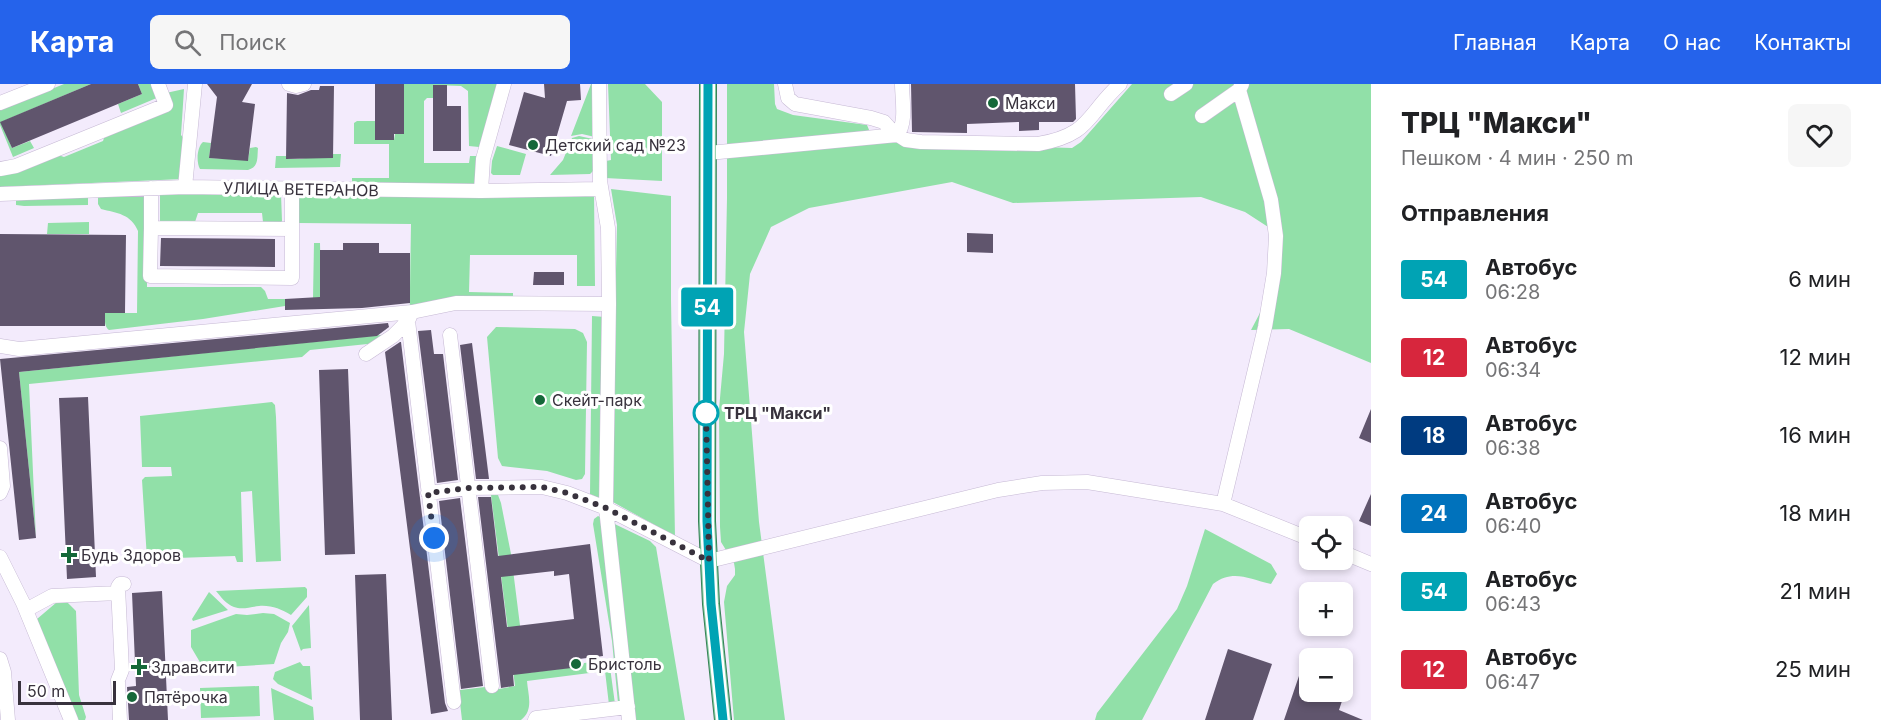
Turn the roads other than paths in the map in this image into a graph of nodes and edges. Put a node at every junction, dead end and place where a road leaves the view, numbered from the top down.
1 (48, 84) edge
2 (158, 84) edge
3 (195, 84) edge
4 (289, 84) edge
5 (304, 84) edge
6 (504, 84) edge
7 (600, 84) edge
8 (708, 84) edge
9 (784, 84) edge
10 (902, 84) edge
11 (1120, 84) edge
12 (1186, 84) edge
13 (1240, 87) edge
14 (1172, 94) dead end
15 (0, 103) edge
16 (1202, 116) dead end
17 (897, 135) junction
18 (708, 153) junction
19 (0, 169) edge
20 (185, 187) junction
21 (151, 188) junction
22 (292, 189) junction
23 (601, 189) junction
24 (481, 191) junction
25 (0, 194) edge
26 (151, 228) junction
27 (292, 229) junction
28 (609, 304) junction
29 (410, 316) junction
30 (450, 335) dead end
31 (0, 346) edge
32 (366, 354) dead end
33 (0, 448) edge
34 (469, 488) junction
35 (0, 493) edge
36 (428, 493) junction
37 (1224, 504) junction
38 (606, 508) junction
39 (1299, 535) edge
40 (0, 557) edge
41 (1353, 557) edge
42 (709, 561) junction
43 (1371, 564) edge
44 (26, 610) junction
45 (0, 659) edge
46 (492, 686) dead end
47 (454, 702) dead end
48 (628, 713) edge
49 (8, 720) edge
50 (71, 720) edge
51 (120, 720) edge
52 (535, 720) edge
53 (723, 720) edge

1 - 15 street
2 - 19 street
3 - 20 street
4 - 5 street
6 - 24 street
7 - 23 street
8 - 18 main road
9 - 17 street
10 - 17 street
11 - 17 street
12 - 14 street
13 - 16 street
13 - 37 street
17 - 18 street
18 - 42 main road
20 - 21 street, УЛИЦА ВЕТЕРАНОВ
20 - 22 street, УЛИЦА ВЕТЕРАНОВ
21 - 25 street, УЛИЦА ВЕТЕРАНОВ
21 - 26 street
22 - 24 street, УЛИЦА ВЕТЕРАНОВ
22 - 27 street
23 - 24 street, УЛИЦА ВЕТЕРАНОВ
23 - 28 street
26 - 27 street
26 - 27 street
28 - 29 street
28 - 38 street
29 - 31 street
29 - 32 street
29 - 36 street
30 - 34 street
33 - 35 street
34 - 36 street
34 - 38 street
34 - 46 street
36 - 47 street
37 - 39 street
37 - 42 street
38 - 42 street
38 - 48 street
40 - 44 street
41 - 43 street
42 - 53 main road
44 - 50 street
44 - 51 street
45 - 49 street
48 - 52 street

